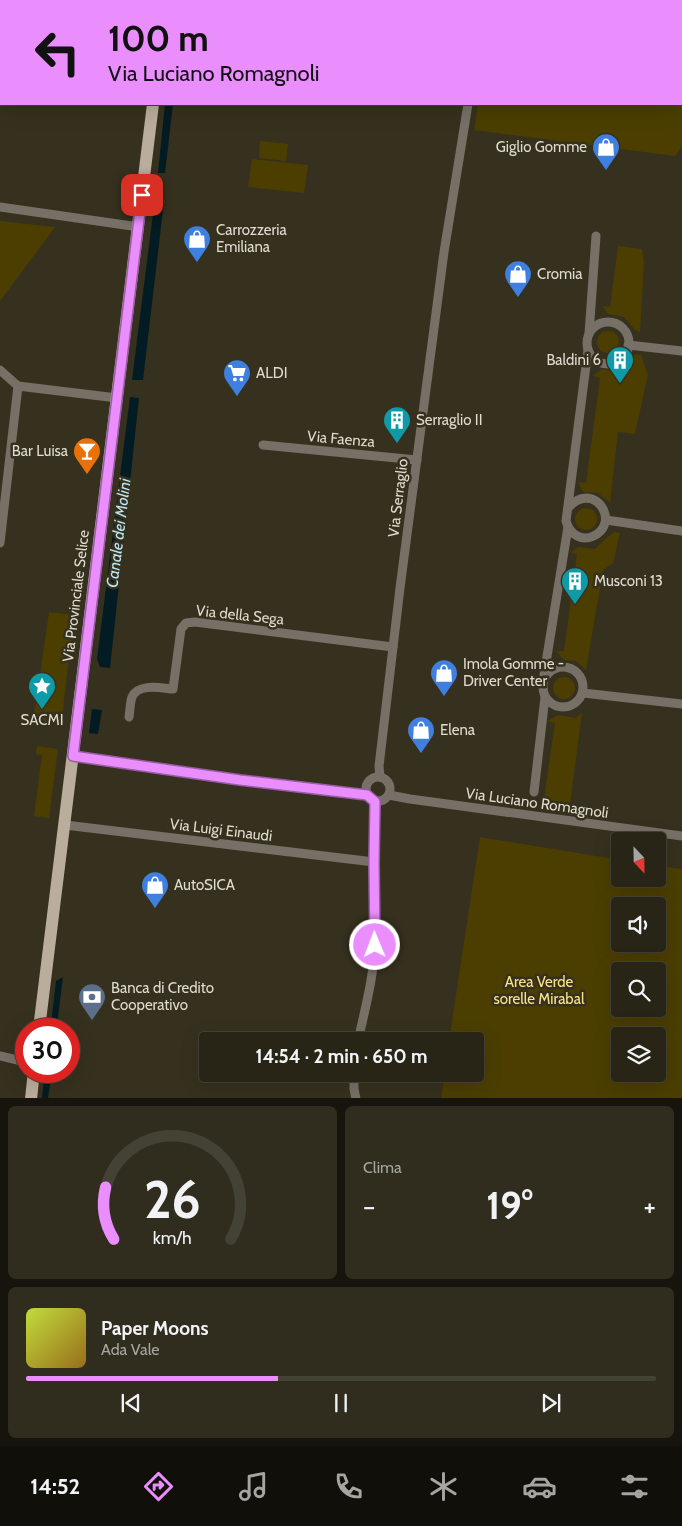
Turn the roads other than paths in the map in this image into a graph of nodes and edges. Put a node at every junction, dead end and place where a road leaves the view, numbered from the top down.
1 (153, 105) edge
2 (468, 105) edge
3 (0, 207) edge
4 (138, 227) junction
5 (596, 236) dead end
6 (589, 334) junction
7 (628, 345) junction
8 (588, 350) junction
9 (682, 352) edge
10 (0, 370) edge
11 (18, 386) junction
12 (117, 398) junction
13 (263, 445) dead end
14 (416, 460) junction
15 (568, 508) junction
16 (606, 520) junction
17 (568, 527) junction
18 (682, 531) edge
19 (0, 541) edge
20 (394, 647) junction
21 (543, 681) junction
22 (582, 693) junction
23 (545, 696) junction
24 (682, 704) edge
25 (129, 717) dead end
26 (73, 756) junction
27 (380, 777) junction
28 (534, 792) dead end
29 (367, 795) junction
30 (389, 795) junction
31 (375, 802) junction
32 (64, 825) junction
33 (682, 836) edge
34 (374, 862) junction
35 (41, 1018) edge
36 (360, 1032) edge
37 (0, 1056) edge
38 (15, 1059) edge
39 (354, 1082) edge
40 (33, 1083) edge
41 (31, 1098) edge
42 (356, 1098) edge

1 - 4 main road, Via Provinciale Selice
2 - 14 street, Via Serraglio
3 - 4 street
4 - 12 main road, Via Provinciale Selice
5 - 6 street
6 - 7 street
6 - 8 street
7 - 8 street
7 - 9 street
8 - 15 street
10 - 11 street
11 - 12 street
11 - 19 street
12 - 26 main road, Via Provinciale Selice
13 - 14 street, Via Faenza
14 - 20 street, Via Serraglio
15 - 16 street
15 - 17 street
16 - 17 street
16 - 18 street
17 - 21 street
20 - 25 street, Via della Sega
20 - 27 street, Via Serraglio
21 - 22 street
21 - 23 street
22 - 23 street
22 - 24 street
23 - 28 street
26 - 29 street
26 - 32 main road, Via Provinciale Selice
27 - 29 street
27 - 30 street, Via Serraglio
29 - 31 street
30 - 31 street
30 - 33 street, Via Luciano Romagnoli
31 - 34 street
32 - 34 street, Via Luigi Einaudi
32 - 35 main road, Via Provinciale Selice
34 - 36 street
37 - 38 street
39 - 42 street
40 - 41 main road

